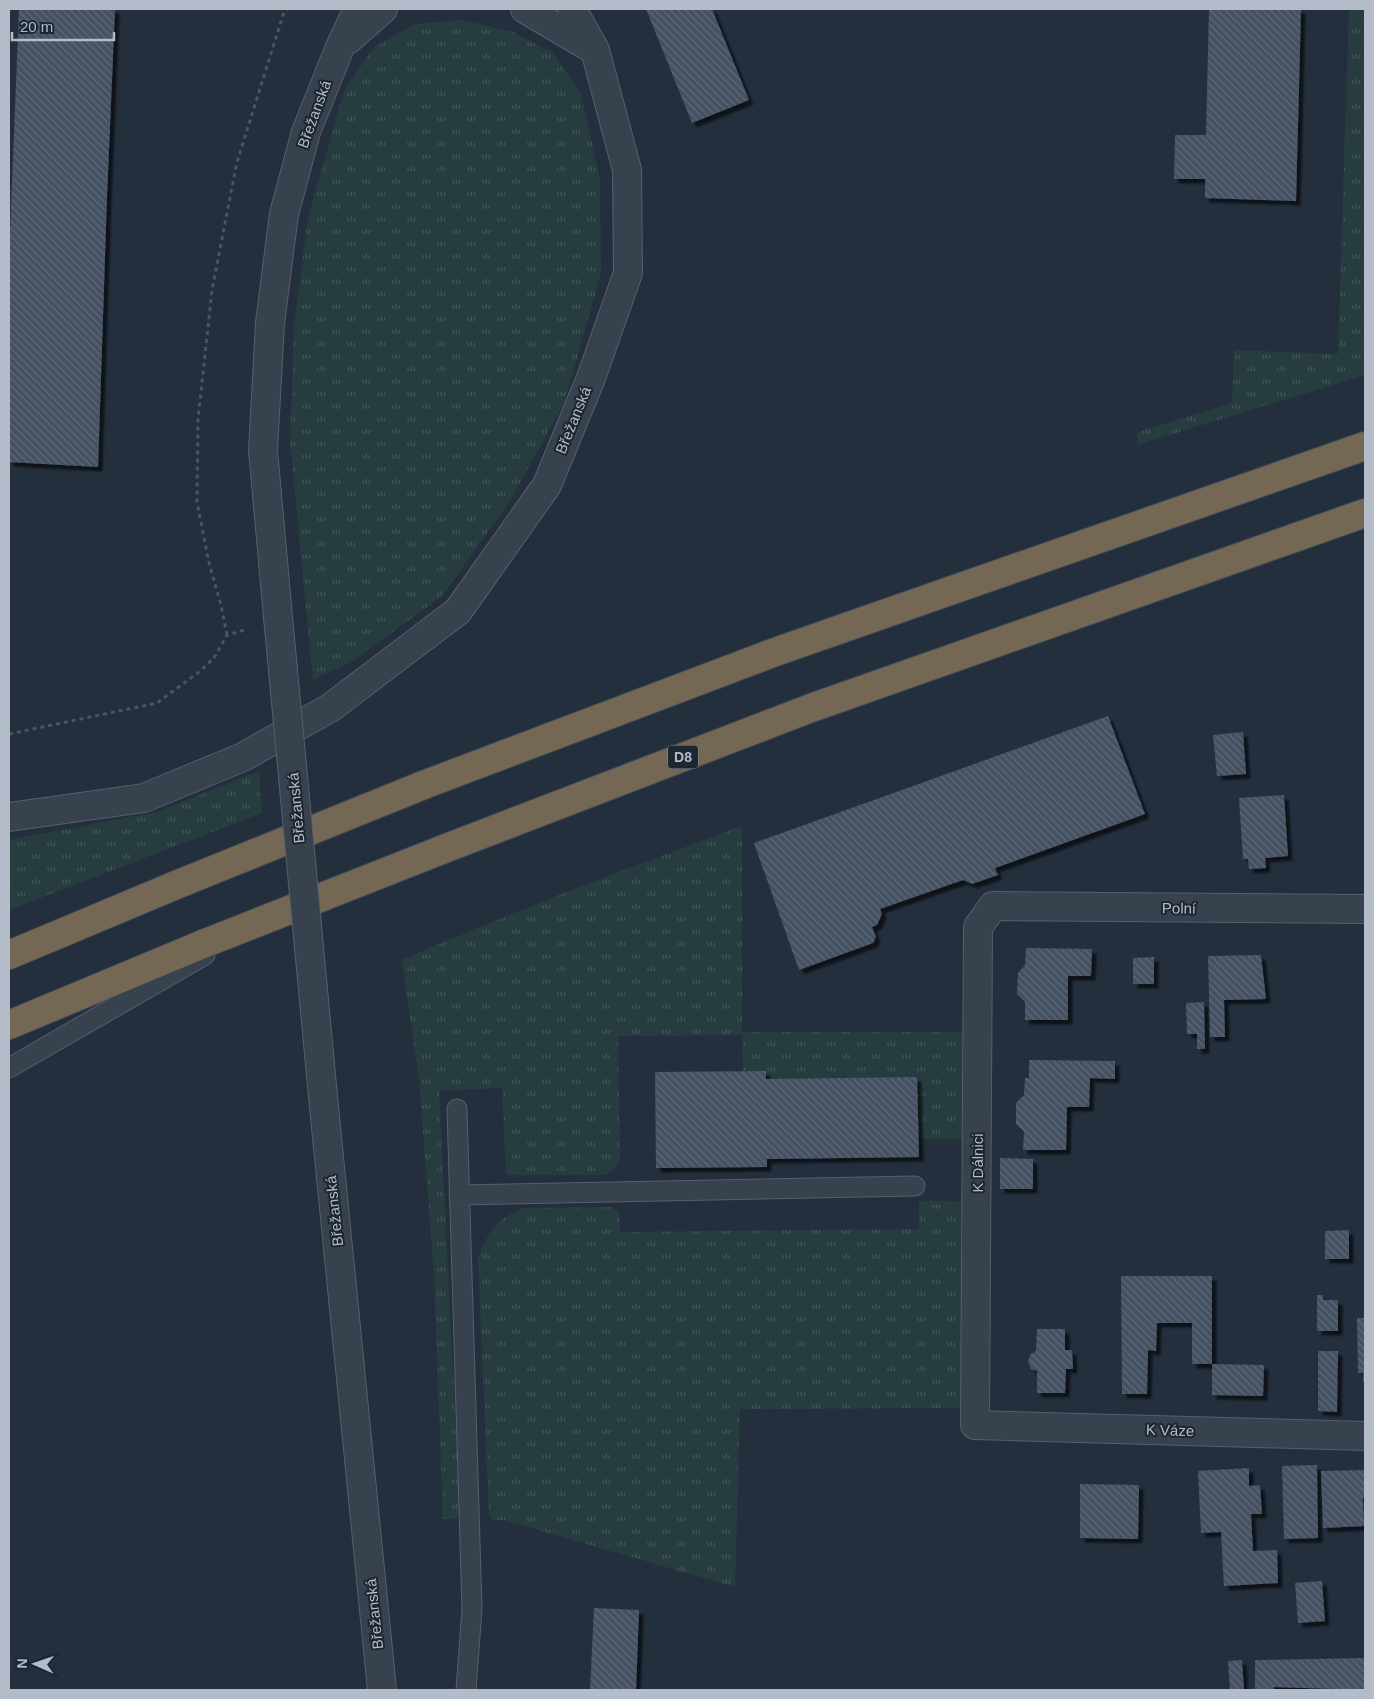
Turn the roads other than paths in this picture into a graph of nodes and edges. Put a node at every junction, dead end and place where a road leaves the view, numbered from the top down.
1 (358, 9) edge
2 (383, 9) edge
3 (525, 9) edge
4 (572, 9) edge
5 (340, 47) junction
6 (595, 50) junction
7 (1365, 446) edge
8 (1365, 513) edge
9 (9, 817) edge
10 (993, 906) joint
11 (1365, 910) edge
12 (270, 918) junction
13 (48, 938) junction
14 (9, 948) edge
15 (9, 955) edge
16 (9, 1025) edge
17 (9, 1068) edge
18 (457, 1109) dead end
19 (915, 1186) dead end
20 (459, 1195) junction
21 (975, 1425) joint
22 (1365, 1436) edge
23 (382, 1690) edge
24 (466, 1690) edge

1 - 5 street, Břežanská
2 - 5 street
3 - 6 street
4 - 6 street, Břežanská
5 - 23 street, Břežanská, bridge
6 - 9 street, Břežanská
7 - 13 highway
8 - 12 highway, D8
10 - 11 street, Polní
10 - 21 street, K Dálnici
12 - 16 highway, D8
12 - 17 lane
13 - 14 lane
13 - 15 highway
18 - 20 lane
19 - 20 lane
20 - 24 lane
21 - 22 street, K Váze

